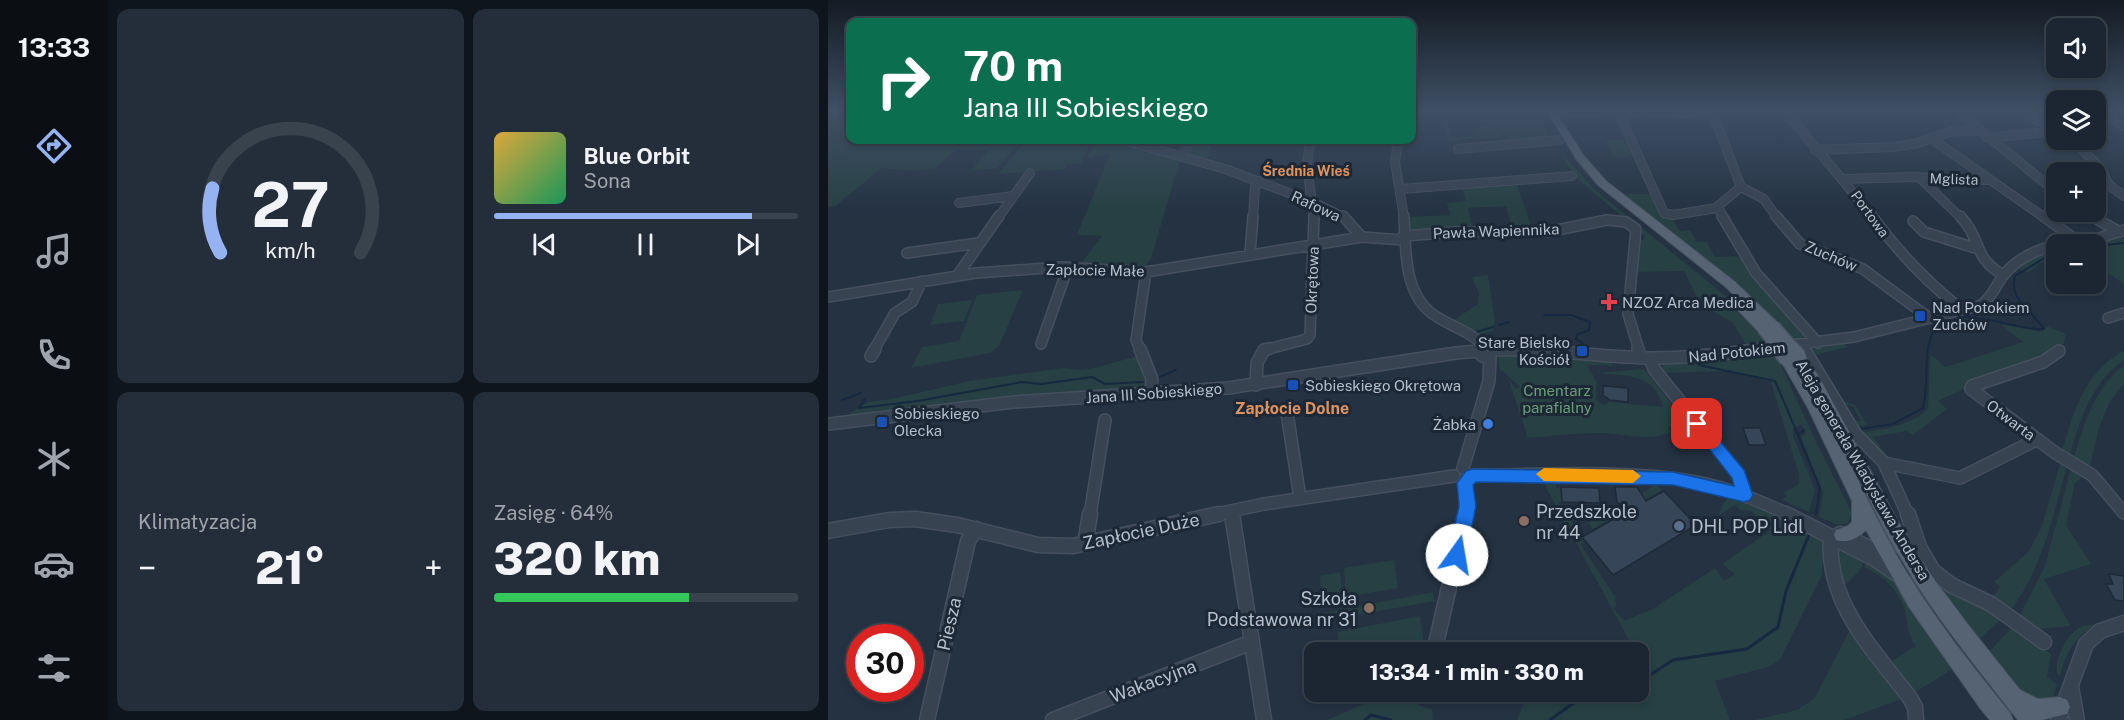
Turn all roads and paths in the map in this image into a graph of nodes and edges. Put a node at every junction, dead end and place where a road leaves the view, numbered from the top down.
1 (1137, 145) edge
2 (1188, 145) edge
3 (1309, 145) edge
4 (1398, 145) edge
5 (1508, 145) edge
6 (1563, 145) edge
7 (1572, 145) edge
8 (1633, 145) edge
9 (1725, 145) edge
10 (1811, 145) edge
11 (1905, 145) edge
12 (1940, 145) edge
13 (1995, 145) edge
14 (1458, 149) dead end
15 (1815, 150) junction
16 (2083, 150) edge
17 (1184, 155) junction
18 (1030, 173) dead end
19 (1572, 176) dead end
20 (1919, 177) junction
21 (1844, 179) junction
22 (1988, 180) junction
23 (1259, 182) junction
24 (2046, 184) edge
25 (1741, 187) junction
26 (1401, 189) junction
27 (1013, 196) junction
28 (2124, 196) edge
29 (1313, 202) junction
30 (959, 203) dead end
31 (1717, 208) junction
32 (1914, 221) dead end
33 (2103, 222) edge
34 (2122, 231) edge
35 (2069, 234) edge
36 (2106, 235) edge
37 (1362, 237) junction
38 (1403, 238) junction
39 (978, 243) junction
40 (1313, 244) junction
41 (1975, 248) junction
42 (2046, 249) edge
43 (907, 253) dead end
44 (1250, 253) junction
45 (1068, 267) junction
46 (1146, 272) junction
47 (2003, 275) junction
48 (957, 276) junction
49 (922, 281) junction
50 (828, 297) edge
51 (1962, 310) junction
52 (2124, 313) edge
53 (1928, 317) junction
54 (2108, 318) dead end
55 (1768, 328) junction
56 (1818, 343) junction
57 (1041, 344) dead end
58 (1487, 351) junction
59 (2059, 351) dead end
60 (1796, 354) junction
61 (871, 356) dead end
62 (1646, 358) junction
63 (1256, 385) junction
64 (1151, 395) junction
65 (1287, 413) dead end
66 (1105, 420) dead end
67 (832, 423) edge
68 (828, 435) edge
69 (2036, 440) junction
70 (1884, 463) junction
71 (1463, 476) junction
72 (1857, 493) junction
73 (1744, 495) junction
74 (1300, 498) junction
75 (1232, 511) junction
76 (2124, 513) edge
77 (976, 529) junction
78 (828, 531) edge
79 (1837, 537) junction
80 (1899, 540) junction
81 (1085, 544) junction
82 (1863, 552) junction
83 (1887, 555) junction
84 (1920, 574) junction
85 (1900, 576) junction
86 (2124, 623) edge
87 (1252, 642) junction
88 (1436, 642) edge
89 (2044, 642) dead end
90 (2071, 687) junction
91 (2012, 695) junction
92 (2059, 713) edge
93 (927, 720) edge
94 (1053, 720) edge
95 (1264, 720) edge
96 (1916, 720) edge
97 (2002, 720) edge
98 (2031, 720) edge
99 (2077, 720) edge

1 - 17 street, Rafowa
2 - 17 street
3 - 29 street, Okrętowa
4 - 26 street
5 - 14 street
6 - 55 main road, Aleja generała Władysława Andersa
7 - 55 main road, Aleja generała Władysława Andersa
8 - 31 street
9 - 25 street
10 - 15 street, Portowa
11 - 15 street
12 - 22 street
13 - 24 street
15 - 21 street, Portowa
16 - 28 street
17 - 23 street, Rafowa
18 - 27 street
19 - 26 street
20 - 21 street, Mglista
20 - 22 street, Mglista
20 - 41 street, Mglista
21 - 51 street, Portowa
22 - 35 street
23 - 29 street, Rafowa
23 - 44 street
25 - 31 street
25 - 53 street, Zuchów
26 - 38 street
27 - 30 street
27 - 39 street
29 - 37 street, Rafowa
29 - 40 street, Okrętowa
31 - 56 street
32 - 41 street
33 - 34 street
34 - 36 street, Nad Potokiem
37 - 38 street
37 - 40 street, Zapłocie Małe
38 - 58 street
38 - 62 street, Pawła Wapiennika
39 - 43 street
39 - 48 street
40 - 44 street, Zapłocie Małe
40 - 63 street, Okrętowa
41 - 47 street, Mglista
42 - 47 street, Nad Potokiem
44 - 46 street, Zapłocie Małe
45 - 46 street, Zapłocie Małe
45 - 48 street, Zapłocie Małe
45 - 57 street
46 - 64 street
47 - 51 street, Nad Potokiem
48 - 49 street, Zapłocie Małe
49 - 50 street, Zapłocie Małe
49 - 61 street
51 - 53 street, Nad Potokiem
52 - 54 street
53 - 56 street, Nad Potokiem
55 - 60 main road, Aleja generała Władysława Andersa, bridge
56 - 60 street, Nad Potokiem
58 - 62 street, Nad Potokiem
58 - 63 street, Jana III Sobieskiego
58 - 71 street
59 - 69 street, Otwarta
60 - 62 street, Nad Potokiem
60 - 70 street
60 - 72 main road, Aleja generała Władysława Andersa
60 - 80 main road, Aleja generała Władysława Andersa
62 - 73 street
63 - 64 street, Jana III Sobieskiego
64 - 67 street, Jana III Sobieskiego
65 - 74 street
66 - 81 street
67 - 68 street
69 - 70 street
69 - 76 street, Otwarta
70 - 89 street
71 - 73 street
71 - 74 street, Zapłocie Duże
71 - 88 street
72 - 79 main road
72 - 83 main road, Aleja generała Władysława Andersa
73 - 79 street
74 - 75 street, Zapłocie Duże
75 - 81 street, Zapłocie Duże
75 - 87 street
77 - 78 street, Zapłocie Duże
77 - 81 street, Zapłocie Duże
77 - 93 street, Piesza
79 - 82 street
79 - 83 street
79 - 96 street
80 - 83 street
80 - 84 main road, Aleja generała Władysława Andersa
82 - 83 street
82 - 85 street
83 - 84 street
83 - 85 main road, Aleja generała Władysława Andersa
84 - 91 main road, Aleja generała Władysława Andersa
85 - 97 main road, Aleja generała Władysława Andersa
86 - 90 street
87 - 94 street, Wakacyjna
87 - 95 street
90 - 92 street
90 - 99 street
91 - 92 main road
91 - 98 main road, Aleja generała Władysława Andersa

